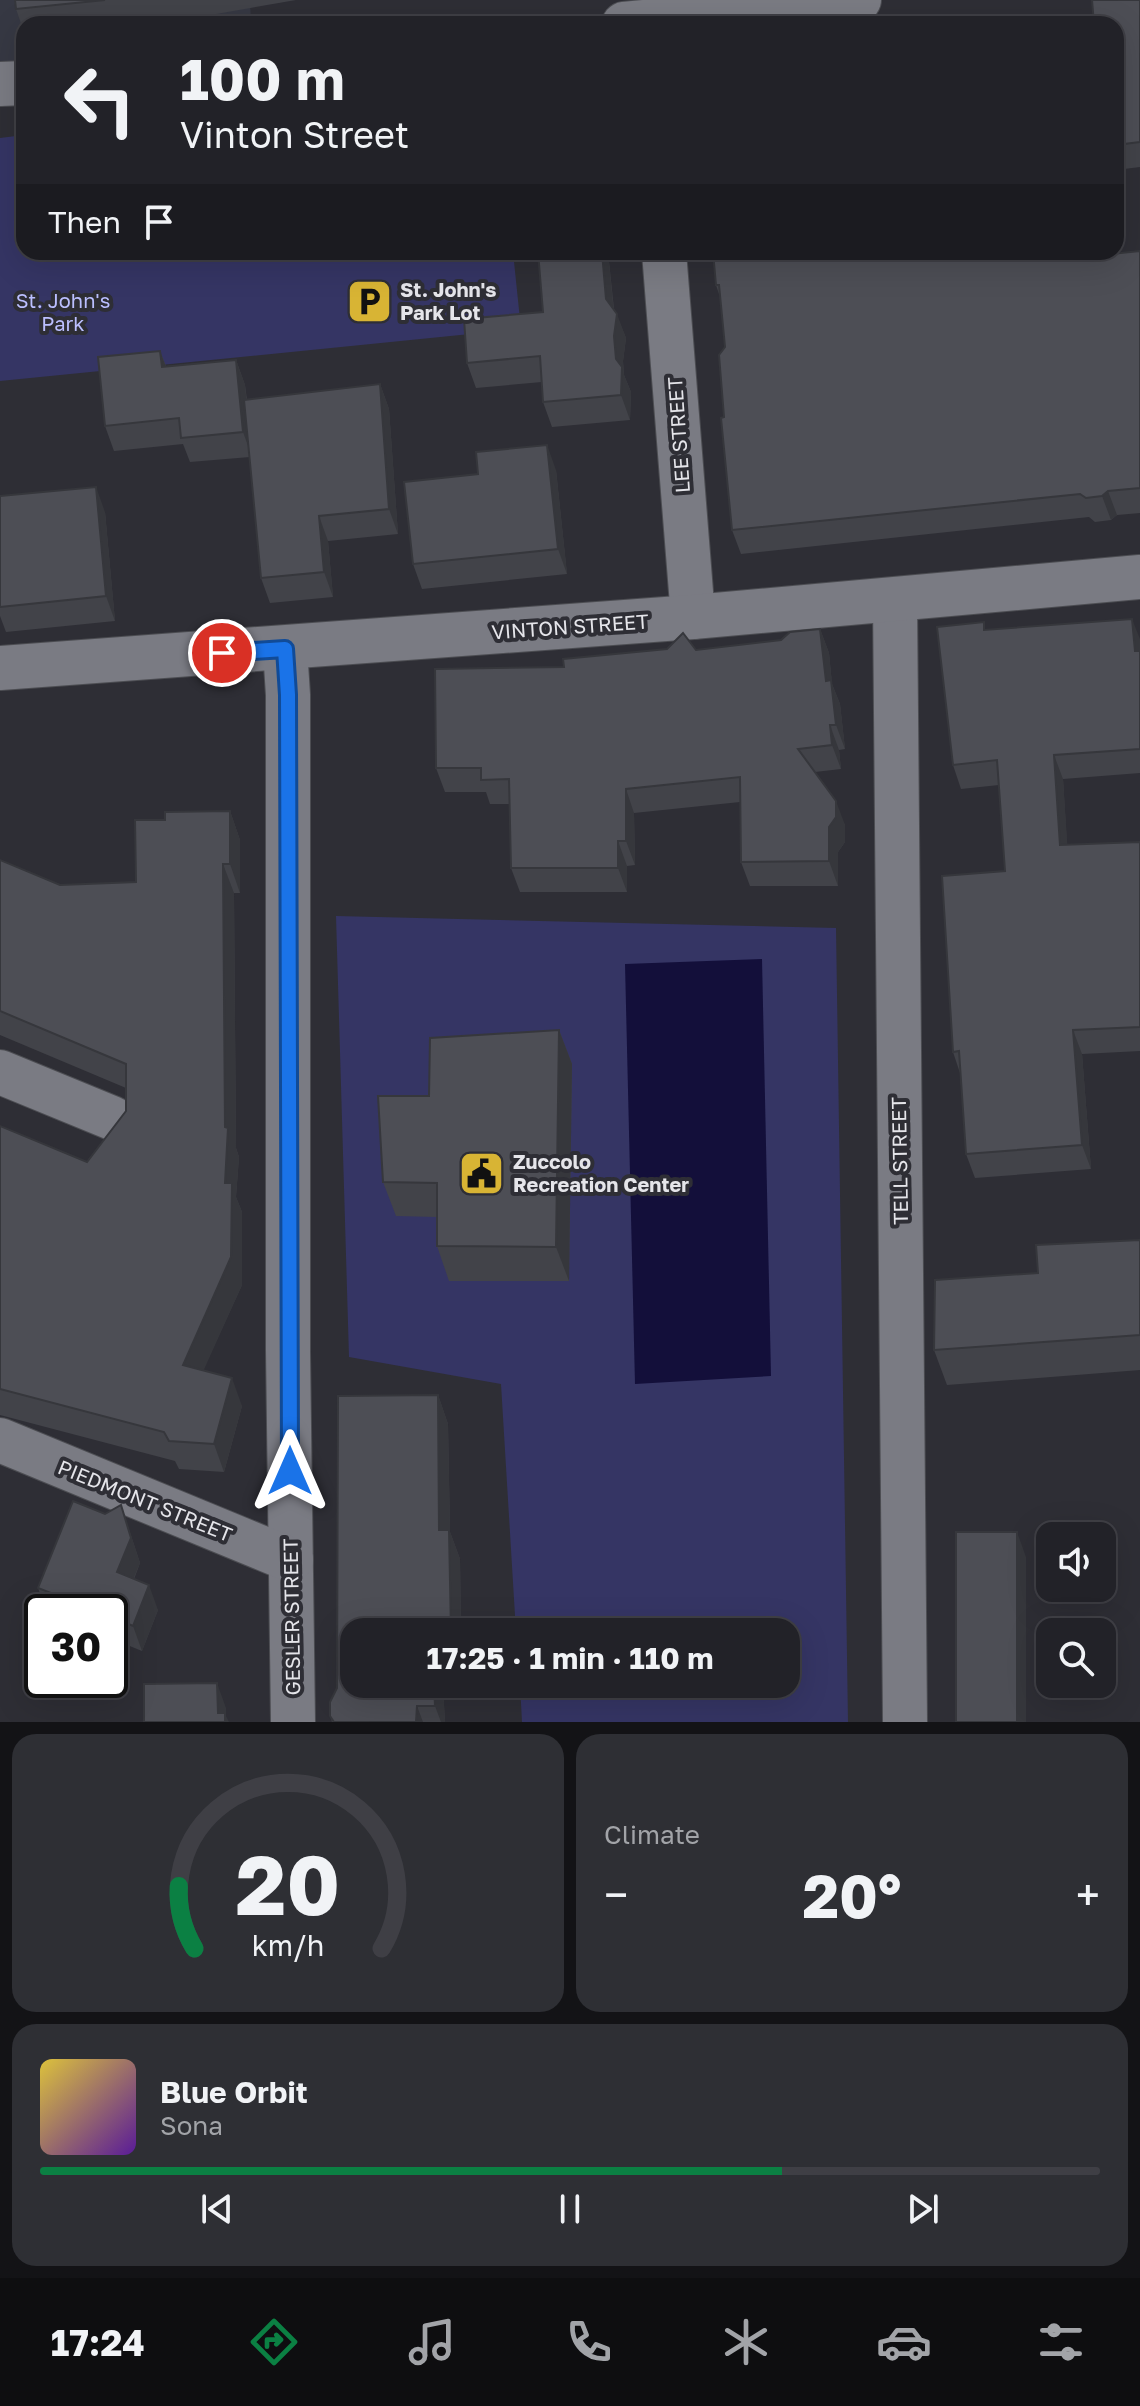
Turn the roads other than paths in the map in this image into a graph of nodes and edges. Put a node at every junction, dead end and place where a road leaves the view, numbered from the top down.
1 (859, 0) edge
2 (706, 16) edge
3 (665, 260) edge
4 (1140, 577) edge
5 (895, 601) junction
6 (693, 617) junction
7 (285, 649) junction
8 (0, 668) edge
9 (0, 1072) edge
10 (112, 1118) dead end
11 (0, 1440) edge
12 (291, 1560) junction
13 (293, 1722) edge
14 (905, 1722) edge

1 - 2 street
3 - 6 street, LEE STREET
4 - 5 street, VINTON STREET
5 - 6 street, VINTON STREET
5 - 14 street, TELL STREET
6 - 7 street, VINTON STREET
7 - 8 street, VINTON STREET
7 - 12 street, GESLER STREET
9 - 10 street
11 - 12 street, PIEDMONT STREET
12 - 13 street, GESLER STREET

